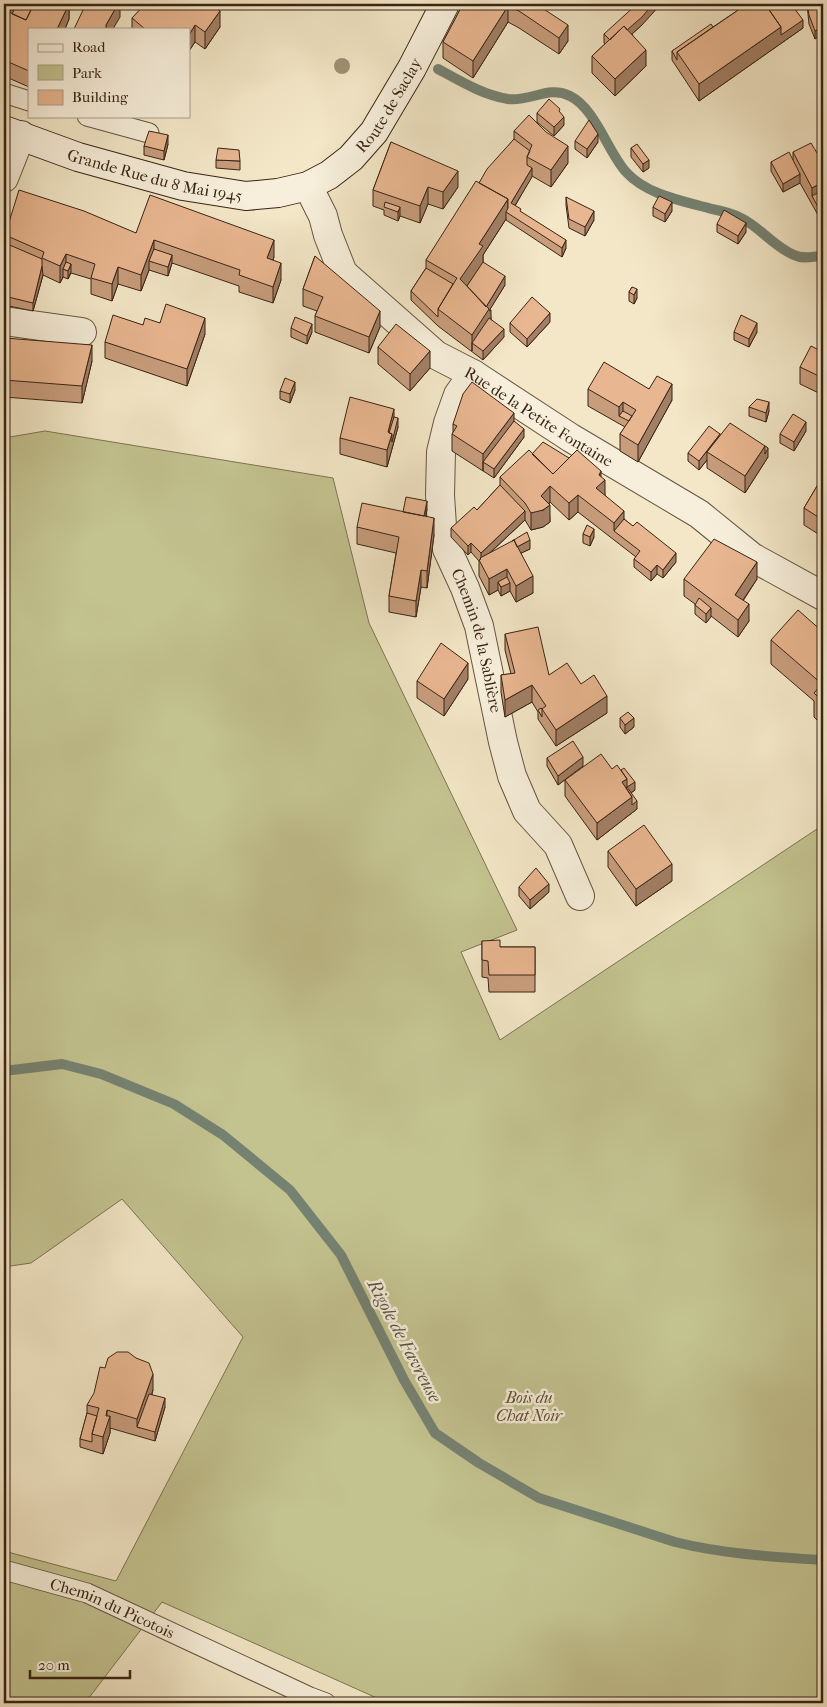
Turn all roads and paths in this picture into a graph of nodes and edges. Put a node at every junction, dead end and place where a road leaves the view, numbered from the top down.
1 (445, 4) edge
2 (4, 93) edge
3 (28, 101) edge
4 (94, 118) edge
5 (12, 133) edge
6 (149, 133) edge
7 (4, 178) edge
8 (308, 186) junction
9 (4, 321) edge
10 (82, 332) dead end
11 (473, 374) junction
12 (823, 596) edge
13 (580, 896) dead end
14 (4, 1570) edge
15 (326, 1703) edge

1 - 8 street, Route de Saclay
2 - 3 lane
4 - 6 lane
5 - 7 street
5 - 8 street, Grande Rue du 8 Mai 1945
8 - 11 street, Rue de la Petite Fontaine
9 - 10 street
11 - 12 street, Rue de la Petite Fontaine
11 - 13 street, Chemin de la Sablière
14 - 15 lane, Chemin du Picotois

